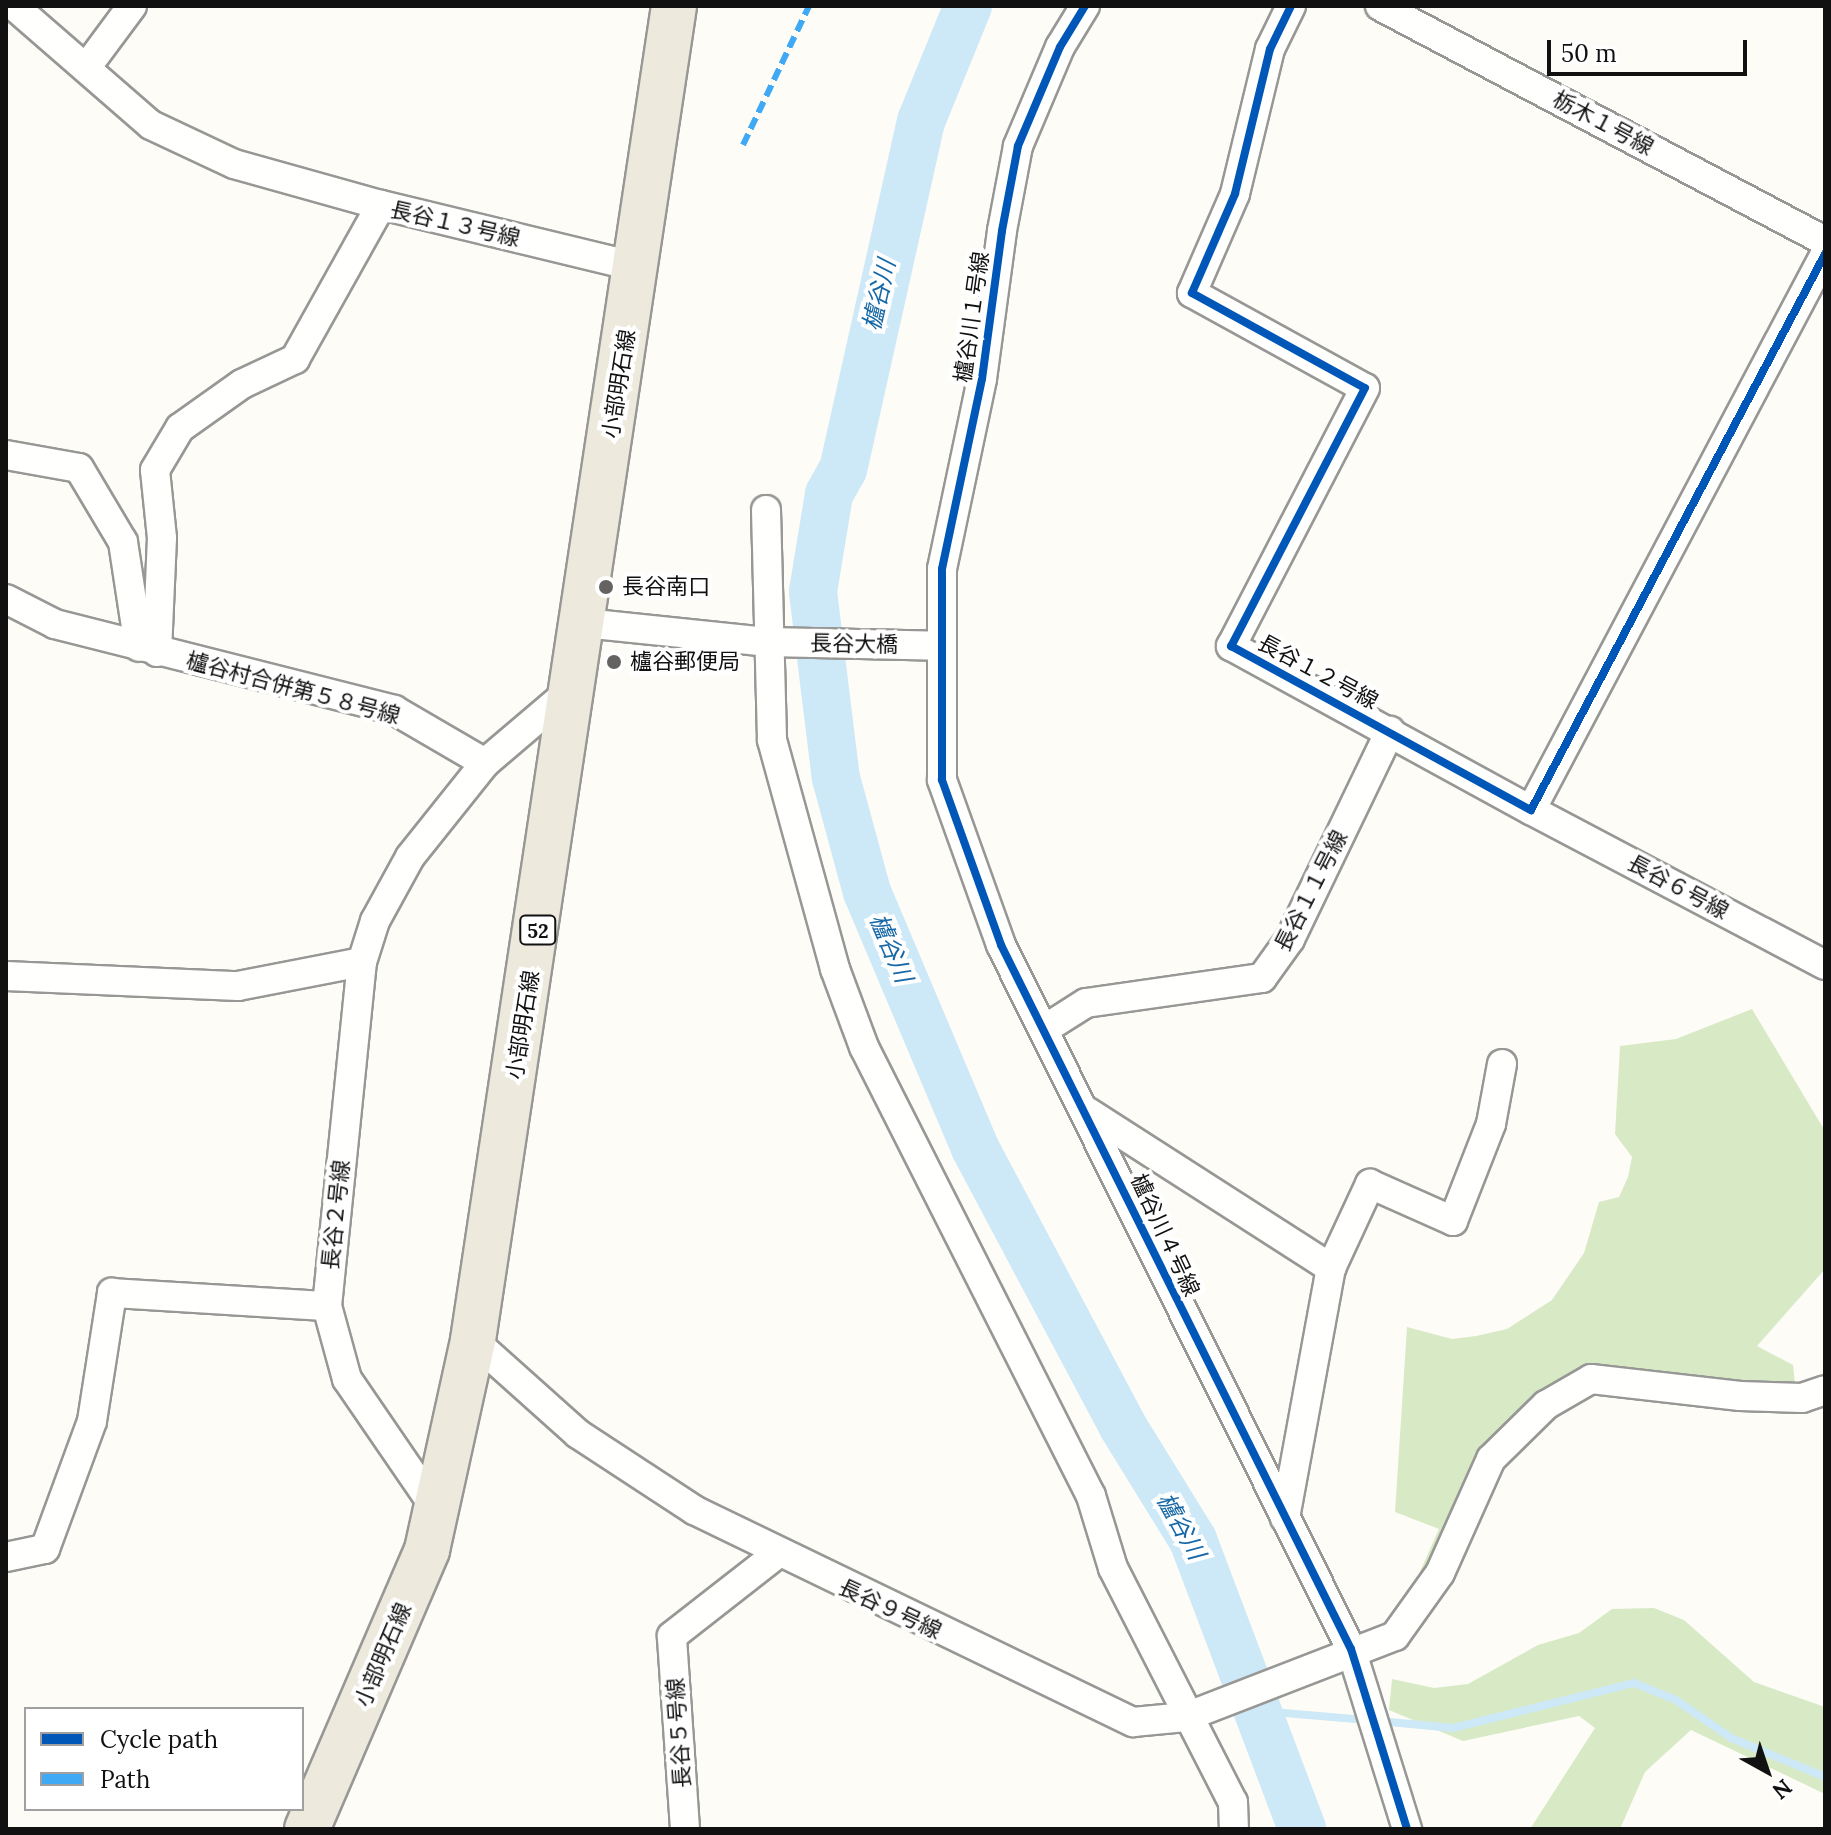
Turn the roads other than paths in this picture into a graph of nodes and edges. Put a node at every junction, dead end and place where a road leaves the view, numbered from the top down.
1 (14, 6) edge
2 (132, 6) edge
3 (674, 6) edge
4 (1085, 6) edge
5 (1291, 6) edge
6 (1380, 6) edge
7 (86, 68) junction
8 (381, 205) junction
9 (1825, 241) edge
10 (1825, 254) edge
11 (637, 267) junction
12 (6, 455) edge
13 (766, 510) dead end
14 (6, 599) edge
15 (584, 623) junction
16 (769, 642) junction
17 (939, 646) junction
18 (148, 650) junction
19 (575, 686) junction
20 (1390, 731) junction
21 (485, 763) junction
22 (1531, 810) junction
23 (362, 962) junction
24 (1825, 965) edge
25 (6, 976) edge
26 (1048, 1027) junction
27 (1502, 1064) dead end
28 (1088, 1112) junction
29 (1331, 1268) junction
30 (327, 1306) junction
31 (473, 1340) junction
32 (1814, 1394) edge
33 (436, 1509) junction
34 (1285, 1518) junction
35 (777, 1554) junction
36 (6, 1557) edge
37 (1351, 1649) junction
38 (1186, 1717) junction
39 (307, 1829) edge
40 (685, 1829) edge
41 (1234, 1829) edge
42 (1407, 1829) edge

1 - 7 street
2 - 7 street
3 - 11 main road, 小部明石線 / 52
4 - 17 street, 櫨谷川１号線
5 - 20 street, 長谷１２号線
6 - 9 street, 栃木１号線
7 - 8 street
8 - 11 street, 長谷１３号線
8 - 18 street, 長谷１３号線
10 - 22 street
11 - 15 main road, 小部明石線 / 52
12 - 18 street
13 - 16 street
14 - 18 street, 櫨谷村合併第５８号線
15 - 16 street, 長谷大橋
15 - 19 main road, 小部明石線 / 52
16 - 17 street, 長谷大橋
16 - 38 street
17 - 26 street, 櫨谷川４号線
18 - 21 street, 櫨谷村合併第５８号線
19 - 21 street, 長谷２号線
19 - 31 main road, 小部明石線 / 52
20 - 22 street, 長谷１２号線
20 - 26 street, 長谷１１号線
21 - 23 street, 長谷２号線
22 - 24 street, 長谷６号線
23 - 25 street
23 - 30 street, 長谷２号線
26 - 28 street, 櫨谷川４号線
27 - 29 street
28 - 29 street
28 - 34 street, 櫨谷川４号線
29 - 34 street
30 - 33 street
30 - 36 street
31 - 33 main road, 小部明石線 / 52
31 - 35 street, 長谷９号線
32 - 37 street, 長谷９号線
33 - 39 main road, 小部明石線 / 52
34 - 37 street, 櫨谷川４号線
35 - 38 street, 長谷９号線
35 - 40 street, 長谷５号線
37 - 38 street, 長谷９号線
37 - 42 street, 櫨谷川４号線
38 - 41 street

